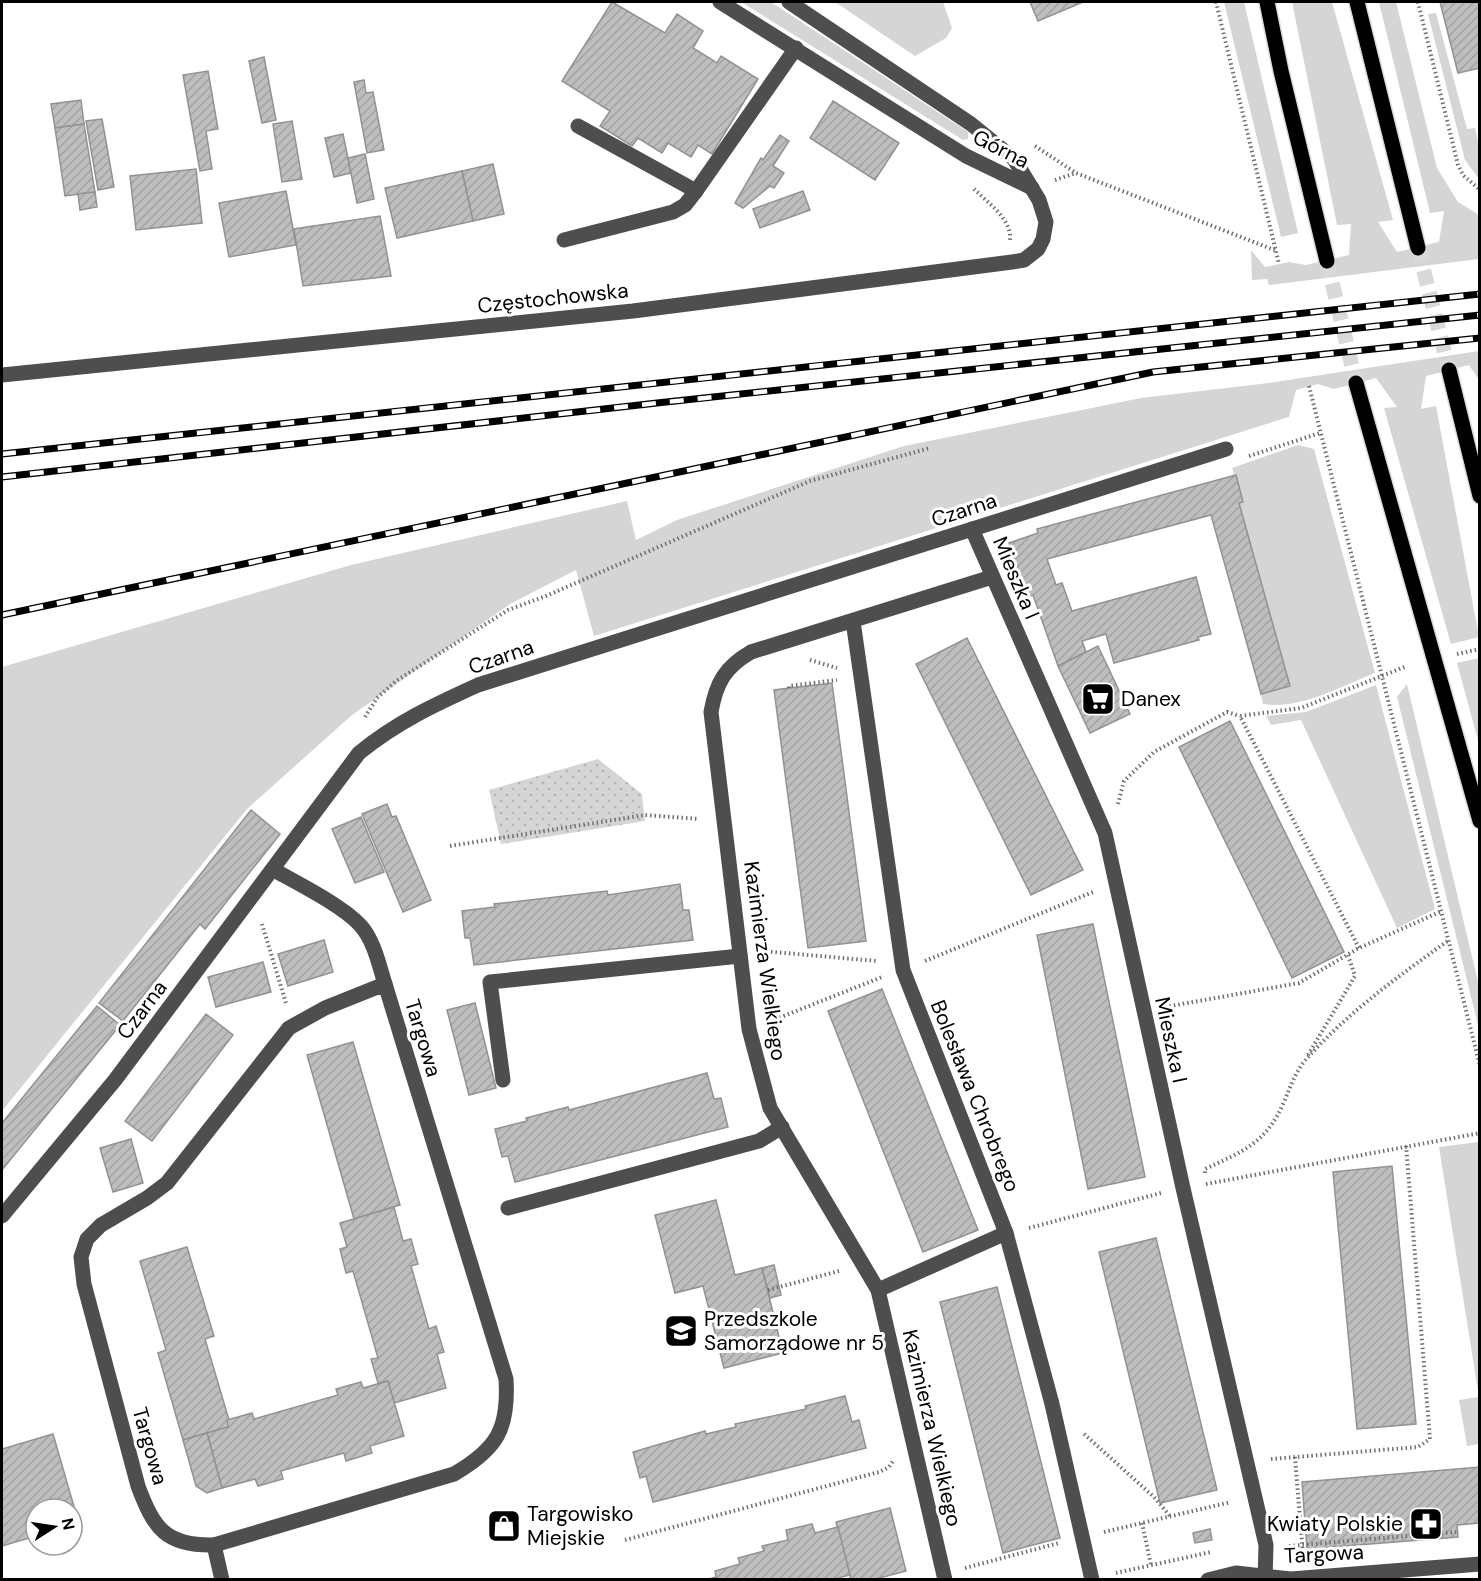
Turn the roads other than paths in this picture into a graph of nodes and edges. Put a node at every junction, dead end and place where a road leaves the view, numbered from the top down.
1 (720, 2) edge
2 (789, 2) edge
3 (1267, 2) edge
4 (1357, 2) edge
5 (796, 48) junction
6 (578, 126) dead end
7 (1032, 188) junction
8 (696, 191) junction
9 (564, 240) dead end
10 (1418, 248) tunnel mouth
11 (1327, 261) tunnel mouth
12 (1449, 370) tunnel mouth
13 (2, 373) edge
14 (1356, 383) tunnel mouth
15 (1226, 449) dead end
16 (1479, 496) edge
17 (972, 529) junction
18 (992, 577) junction
19 (853, 621) junction
20 (1479, 821) edge
21 (274, 870) junction
22 (740, 956) junction
23 (385, 984) junction
24 (503, 1080) dead end
25 (782, 1127) junction
26 (508, 1208) dead end
27 (2, 1216) edge
28 (1006, 1233) junction
29 (878, 1290) junction
30 (214, 1545) junction
31 (1479, 1564) edge
32 (1266, 1578) edge
33 (1091, 1579) edge
34 (222, 1580) edge
35 (945, 1580) edge
36 (1208, 1580) edge

1 - 5 street, Górna
2 - 7 street, Górna
3 - 11 main road
4 - 10 main road
5 - 7 street, Górna
5 - 8 street
6 - 8 street
7 - 13 street, Częstochowska
8 - 9 street
12 - 16 main road
14 - 20 main road
15 - 17 street, Czarna
17 - 18 street, Mieszka I
17 - 21 street, Czarna
18 - 19 street, Kazimierza Wielkiego
18 - 32 street, Mieszka I
19 - 22 street, Kazimierza Wielkiego
19 - 28 street, Bolesława Chrobrego
21 - 23 street
21 - 27 street, Czarna
22 - 24 street
22 - 25 street, Kazimierza Wielkiego
23 - 30 street, Targowa
23 - 30 street, Targowa
25 - 26 street
25 - 29 street, Kazimierza Wielkiego
28 - 29 street
28 - 33 street, Bolesława Chrobrego
29 - 35 street, Kazimierza Wielkiego
30 - 34 street
31 - 32 street, Targowa
32 - 36 street, Targowa

